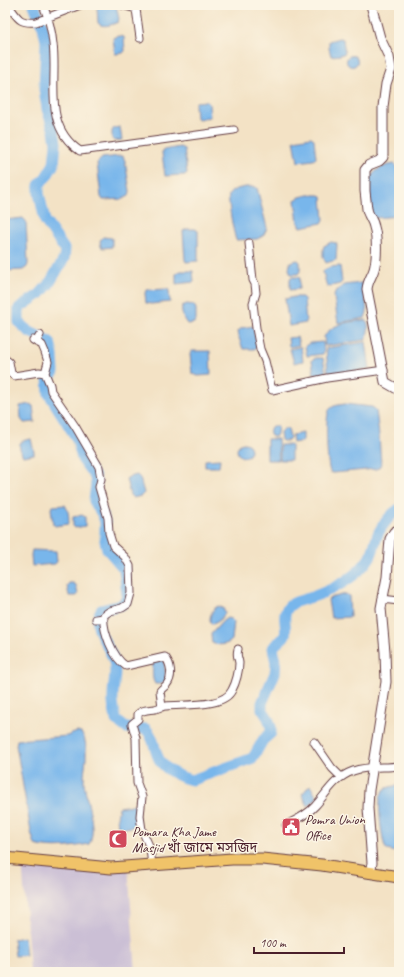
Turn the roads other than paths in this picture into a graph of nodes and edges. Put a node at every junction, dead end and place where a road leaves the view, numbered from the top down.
1 (8, 5) edge
2 (43, 5) edge
3 (80, 5) edge
4 (122, 5) edge
5 (371, 5) edge
6 (46, 18) junction
7 (140, 38) dead end
8 (234, 130) dead end
9 (249, 243) dead end
10 (37, 339) dead end
11 (5, 359) edge
12 (384, 370) junction
13 (45, 373) junction
14 (399, 390) edge
15 (399, 529) edge
16 (382, 599) junction
17 (399, 601) edge
18 (238, 648) dead end
19 (162, 707) junction
20 (314, 742) dead end
21 (399, 766) edge
22 (372, 767) junction
23 (341, 777) junction
24 (286, 825) dead end
25 (5, 858) edge
26 (152, 866) junction
27 (370, 873) junction
28 (399, 877) edge

1 - 6 street
2 - 6 street
3 - 6 street
4 - 7 street
5 - 12 street
6 - 8 street
9 - 12 street
10 - 13 street
11 - 13 street
12 - 14 street
13 - 19 street
15 - 16 street
16 - 17 street
16 - 22 street
18 - 19 street
19 - 26 street
20 - 23 street
21 - 22 street
22 - 23 street
22 - 27 street
23 - 24 street
25 - 26 main road
26 - 27 main road
27 - 28 main road

